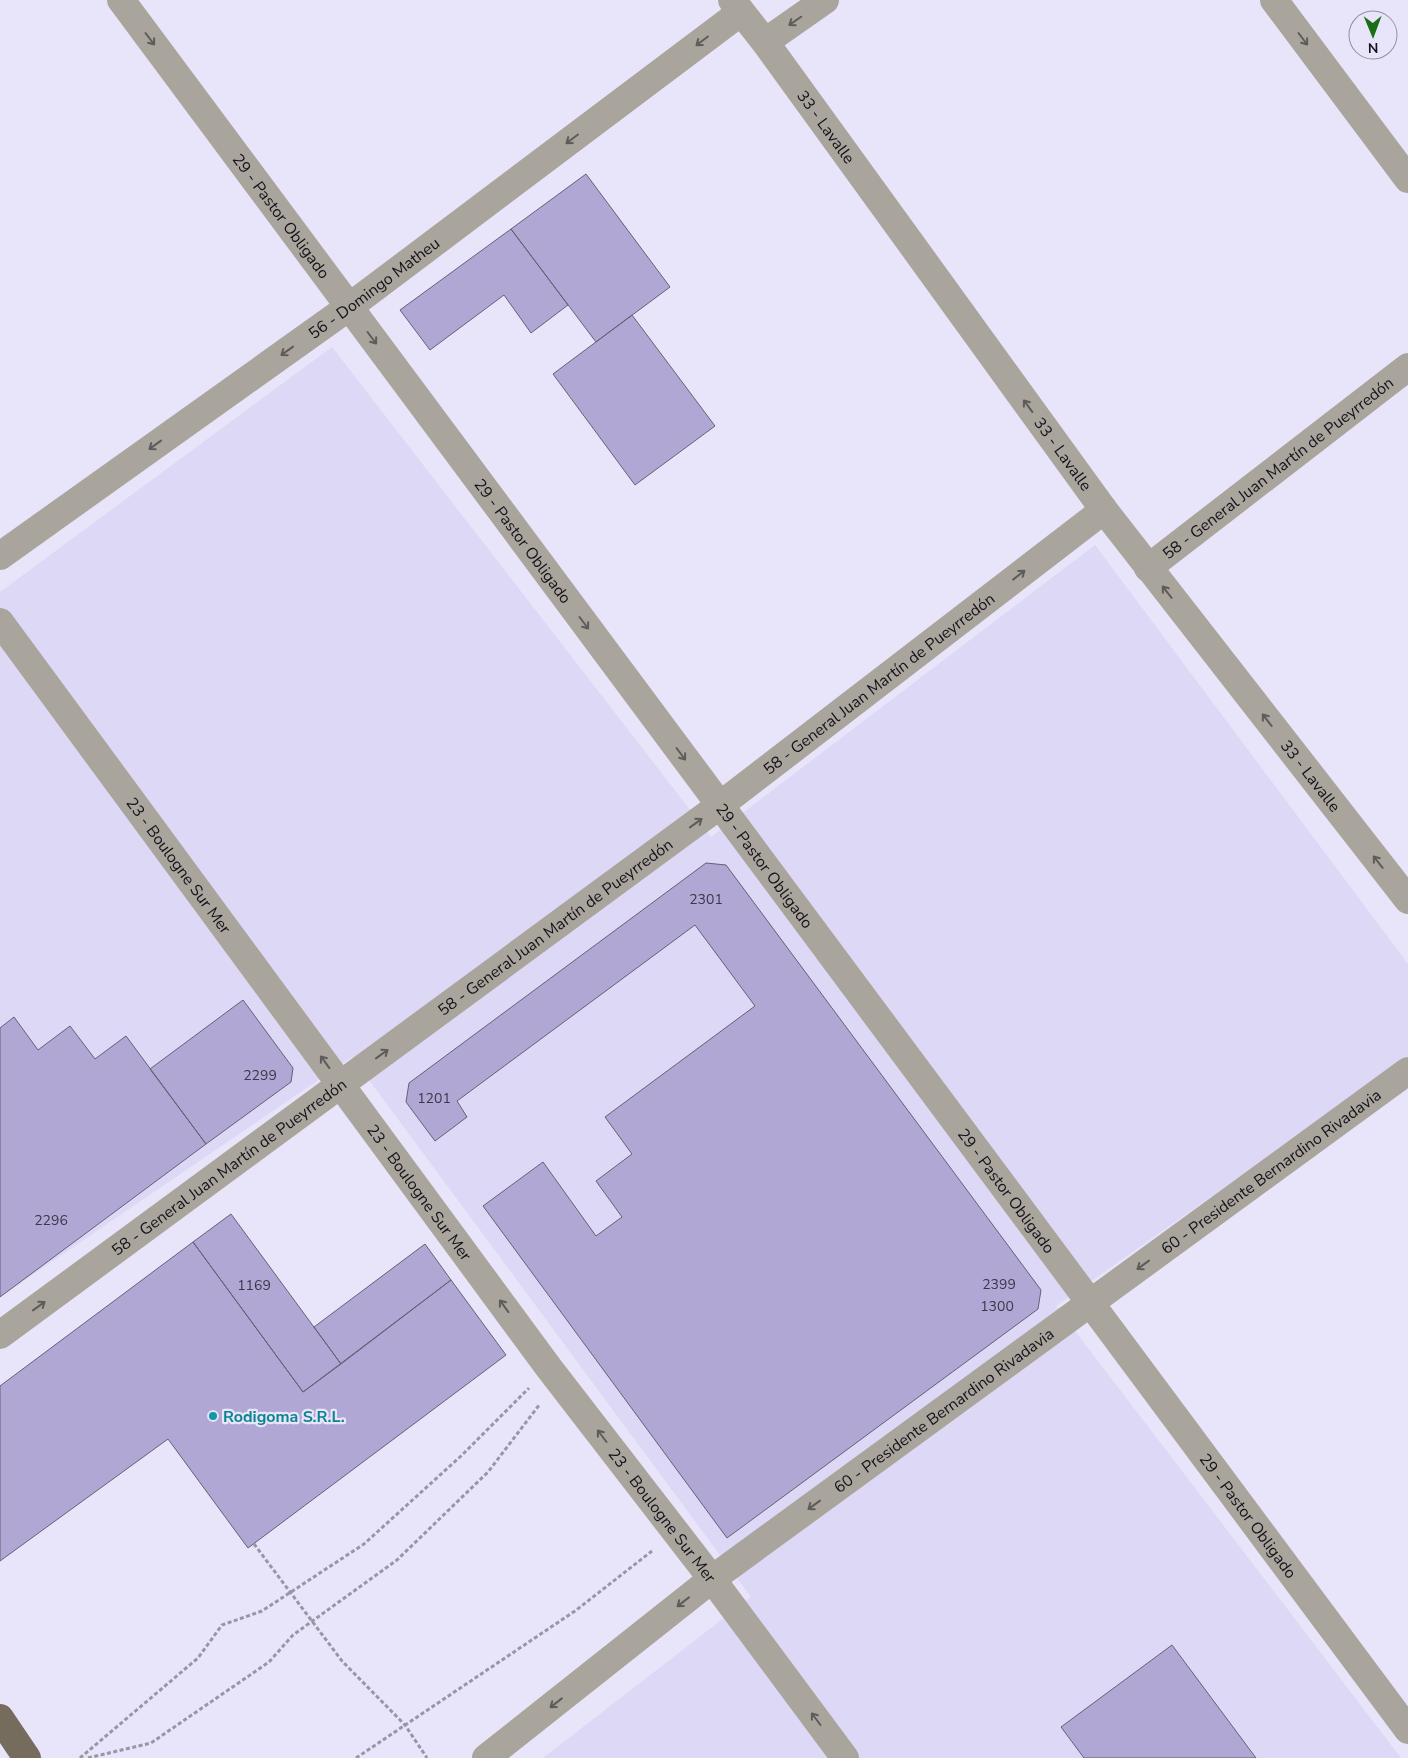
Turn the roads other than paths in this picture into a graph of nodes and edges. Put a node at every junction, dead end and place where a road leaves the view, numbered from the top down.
1 (121, 0) edge
2 (825, 0) edge
3 (1274, 0) edge
4 (737, 6) edge
5 (765, 42) junction
6 (1408, 179) edge
7 (349, 307) junction
8 (1408, 368) edge
9 (1104, 510) junction
10 (0, 556) edge
11 (1148, 568) junction
12 (0, 622) edge
13 (719, 806) junction
14 (1408, 900) edge
15 (1408, 1071) edge
16 (342, 1084) junction
17 (1090, 1304) junction
18 (0, 1334) edge
19 (712, 1579) junction
20 (0, 1718) edge
21 (1408, 1730) edge
22 (27, 1758) edge
23 (486, 1758) edge
24 (846, 1758) edge

1 -> 7 street, 29 - Pastor Obligado
2 -> 5 street
3 -> 6 street
4 - 5 street, 33 - Lavalle
4 -> 7 street, 56 - Domingo Matheu
9 -> 5 street, 33 - Lavalle
7 -> 10 street, 56 - Domingo Matheu
7 -> 13 street, 29 - Pastor Obligado
8 - 11 street, 58 - General Juan Martín de Pueyrredón
9 - 11 street, 33 - Lavalle
13 -> 9 street, 58 - General Juan Martín de Pueyrredón
14 -> 11 street, 33 - Lavalle
16 -> 12 street, 23 - Boulogne Sur Mer
16 -> 13 street, 58 - General Juan Martín de Pueyrredón
13 - 17 street, 29 - Pastor Obligado
15 -> 17 street, 60 - Presidente Bernardino Rivadavia
18 -> 16 street, 58 - General Juan Martín de Pueyrredón
19 -> 16 street, 23 - Boulogne Sur Mer
17 -> 19 street, 60 - Presidente Bernardino Rivadavia
17 - 21 street, 29 - Pastor Obligado
19 -> 23 street, 60 - Presidente Bernardino Rivadavia
24 -> 19 street, 23 - Boulogne Sur Mer
20 - 22 main road

